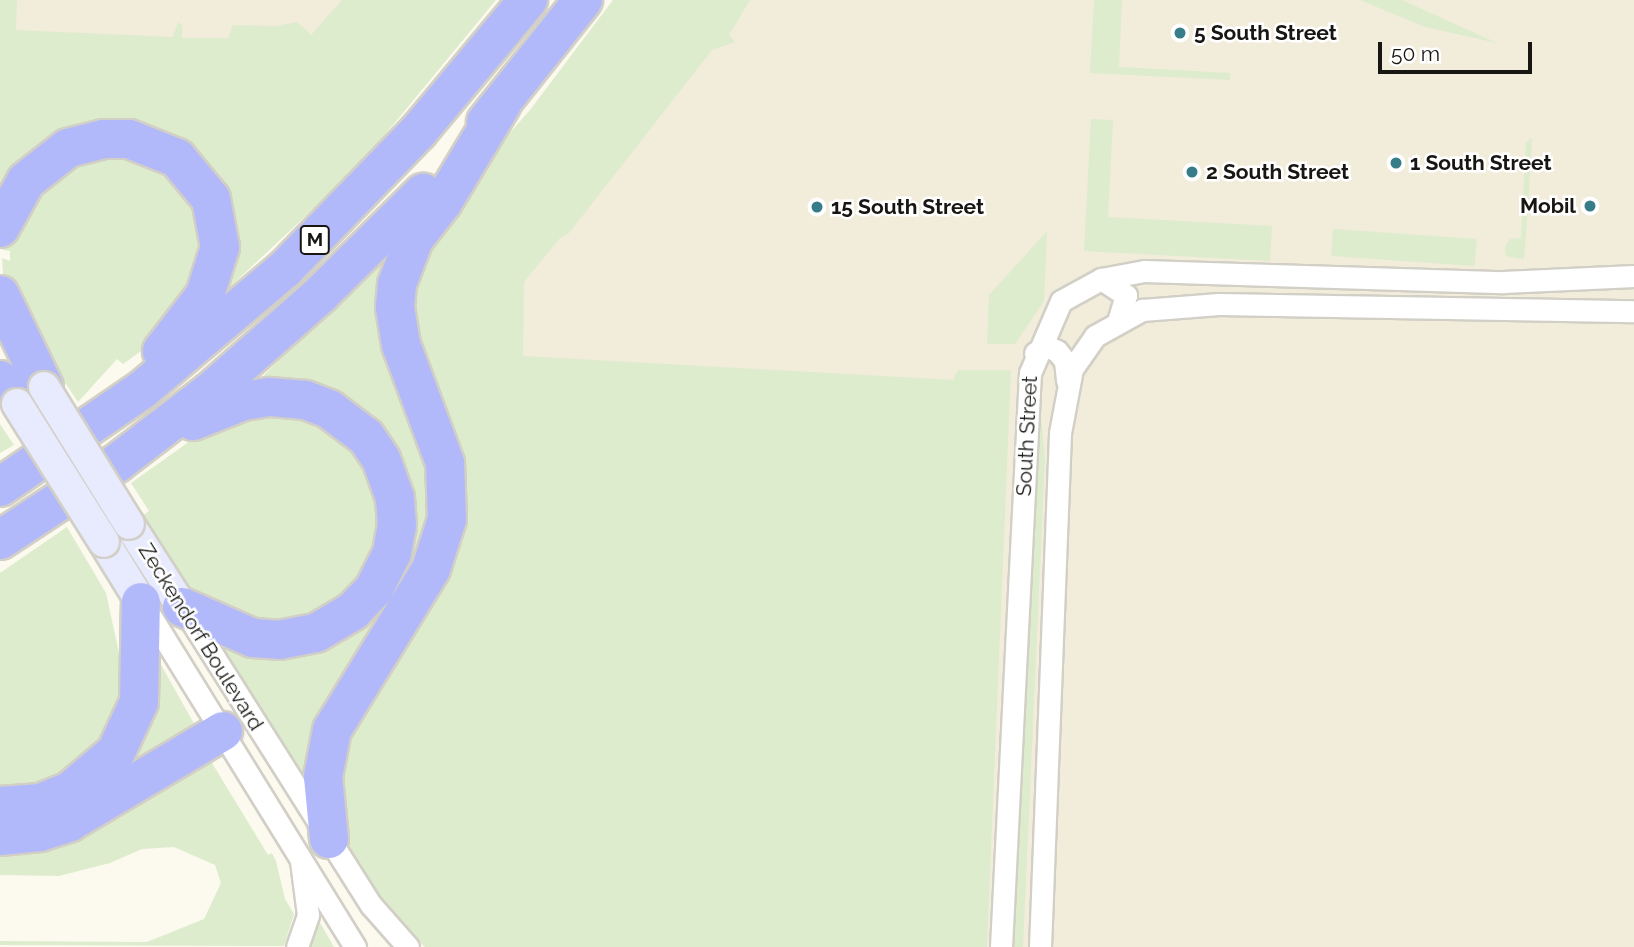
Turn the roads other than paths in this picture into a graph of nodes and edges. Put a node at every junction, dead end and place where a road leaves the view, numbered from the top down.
1 (528, 0) edge
2 (583, 0) edge
3 (502, 104) junction
4 (0, 228) edge
5 (1634, 276) edge
6 (1101, 279) junction
7 (0, 295) edge
8 (1634, 310) edge
9 (1119, 318) junction
10 (0, 322) edge
11 (1035, 353) junction
12 (1067, 383) junction
13 (13, 387) edge
14 (93, 425) junction
15 (148, 439) junction
16 (0, 487) edge
17 (14, 531) edge
18 (0, 548) edge
19 (141, 602) junction
20 (182, 607) junction
21 (223, 731) junction
22 (0, 806) edge
23 (0, 836) edge
24 (314, 846) junction
25 (297, 947) edge
26 (355, 947) edge
27 (408, 947) edge
28 (1002, 947) edge
29 (1040, 947) edge

1 - 14 highway, M
2 - 3 highway, M
3 - 15 highway, M
3 - 24 highway
4 - 14 highway
5 - 6 street, South Street
6 - 9 street
6 - 11 street, South Street
7 - 13 highway
8 - 9 street, South Street
9 - 12 street, South Street
10 - 13 main road, Zeckendorf Boulevard
11 - 12 street
11 - 28 street, South Street
12 - 29 street, South Street
13 - 19 main road, Zeckendorf Boulevard, bridge
13 - 20 main road, Zeckendorf Boulevard, bridge
14 - 16 highway, M
15 - 17 highway, M
15 - 20 highway
17 - 18 highway
19 - 21 street, Zeckendorf Boulevard
19 - 22 highway
20 - 24 street, Zeckendorf Boulevard
21 - 23 highway
21 - 24 street, Zeckendorf Boulevard
24 - 25 street
24 - 26 street, Zeckendorf Boulevard
24 - 27 street, Zeckendorf Boulevard

